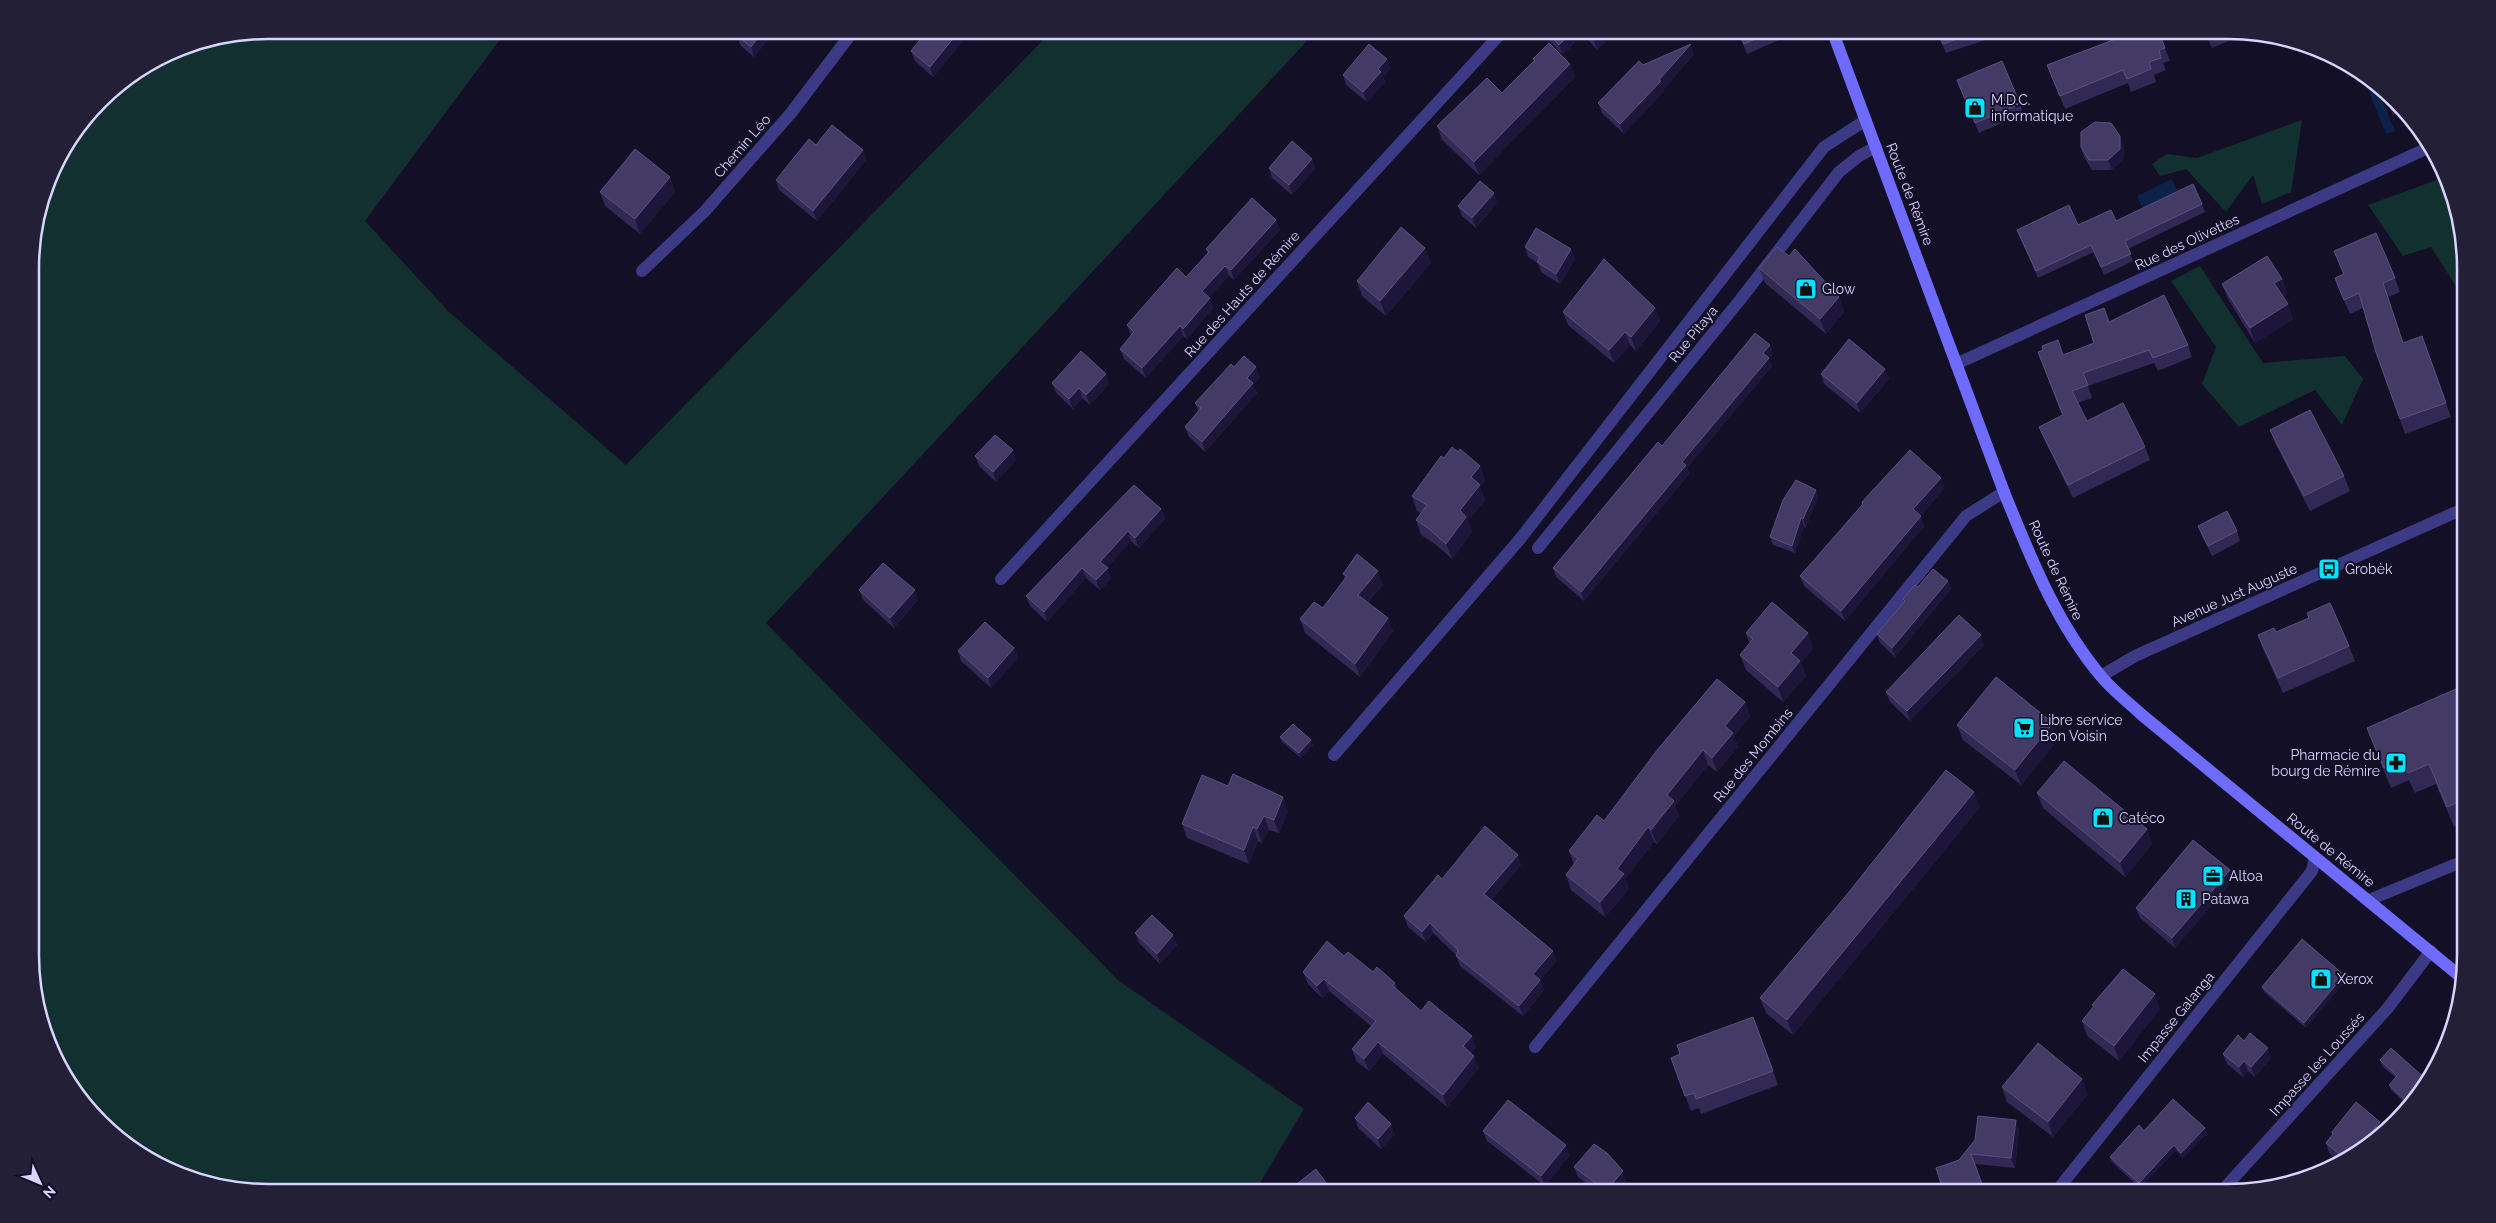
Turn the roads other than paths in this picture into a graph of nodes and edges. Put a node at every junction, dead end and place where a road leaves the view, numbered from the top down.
1 (847, 39) edge
2 (1496, 39) edge
3 (1835, 39) edge
4 (1866, 120) junction
5 (1876, 147) junction
6 (2425, 150) edge
7 (642, 271) dead end
8 (1956, 364) junction
9 (2004, 492) junction
10 (2457, 512) edge
11 (1538, 548) dead end
12 (1001, 579) dead end
13 (2101, 676) junction
14 (1334, 755) dead end
15 (2315, 857) junction
16 (2457, 864) edge
17 (2369, 900) junction
18 (2431, 951) junction
19 (2457, 973) edge
20 (1535, 1047) dead end
21 (2061, 1184) edge
22 (2227, 1184) edge

1 - 7 street, Chemin Léo
2 - 12 street, Rue des Hauts de Rémire
3 - 4 main road, Route de Rémire
4 - 5 main road, Route de Rémire
4 - 14 street
5 - 8 main road, Route de Rémire
5 - 11 street, Rue Pitaya
6 - 8 street, Rue des Olivettes
8 - 9 main road, Route de Rémire
9 - 13 main road, Route de Rémire
9 - 20 street, Rue des Mombins
10 - 13 street, Avenue Just Auguste
13 - 15 main road, Route de Rémire
15 - 17 main road, Route de Rémire
15 - 21 street, Impasse Galanga
16 - 17 street
17 - 18 main road, Route de Rémire
18 - 19 main road, Route de Rémire
18 - 22 street, Impasse les Loussés

